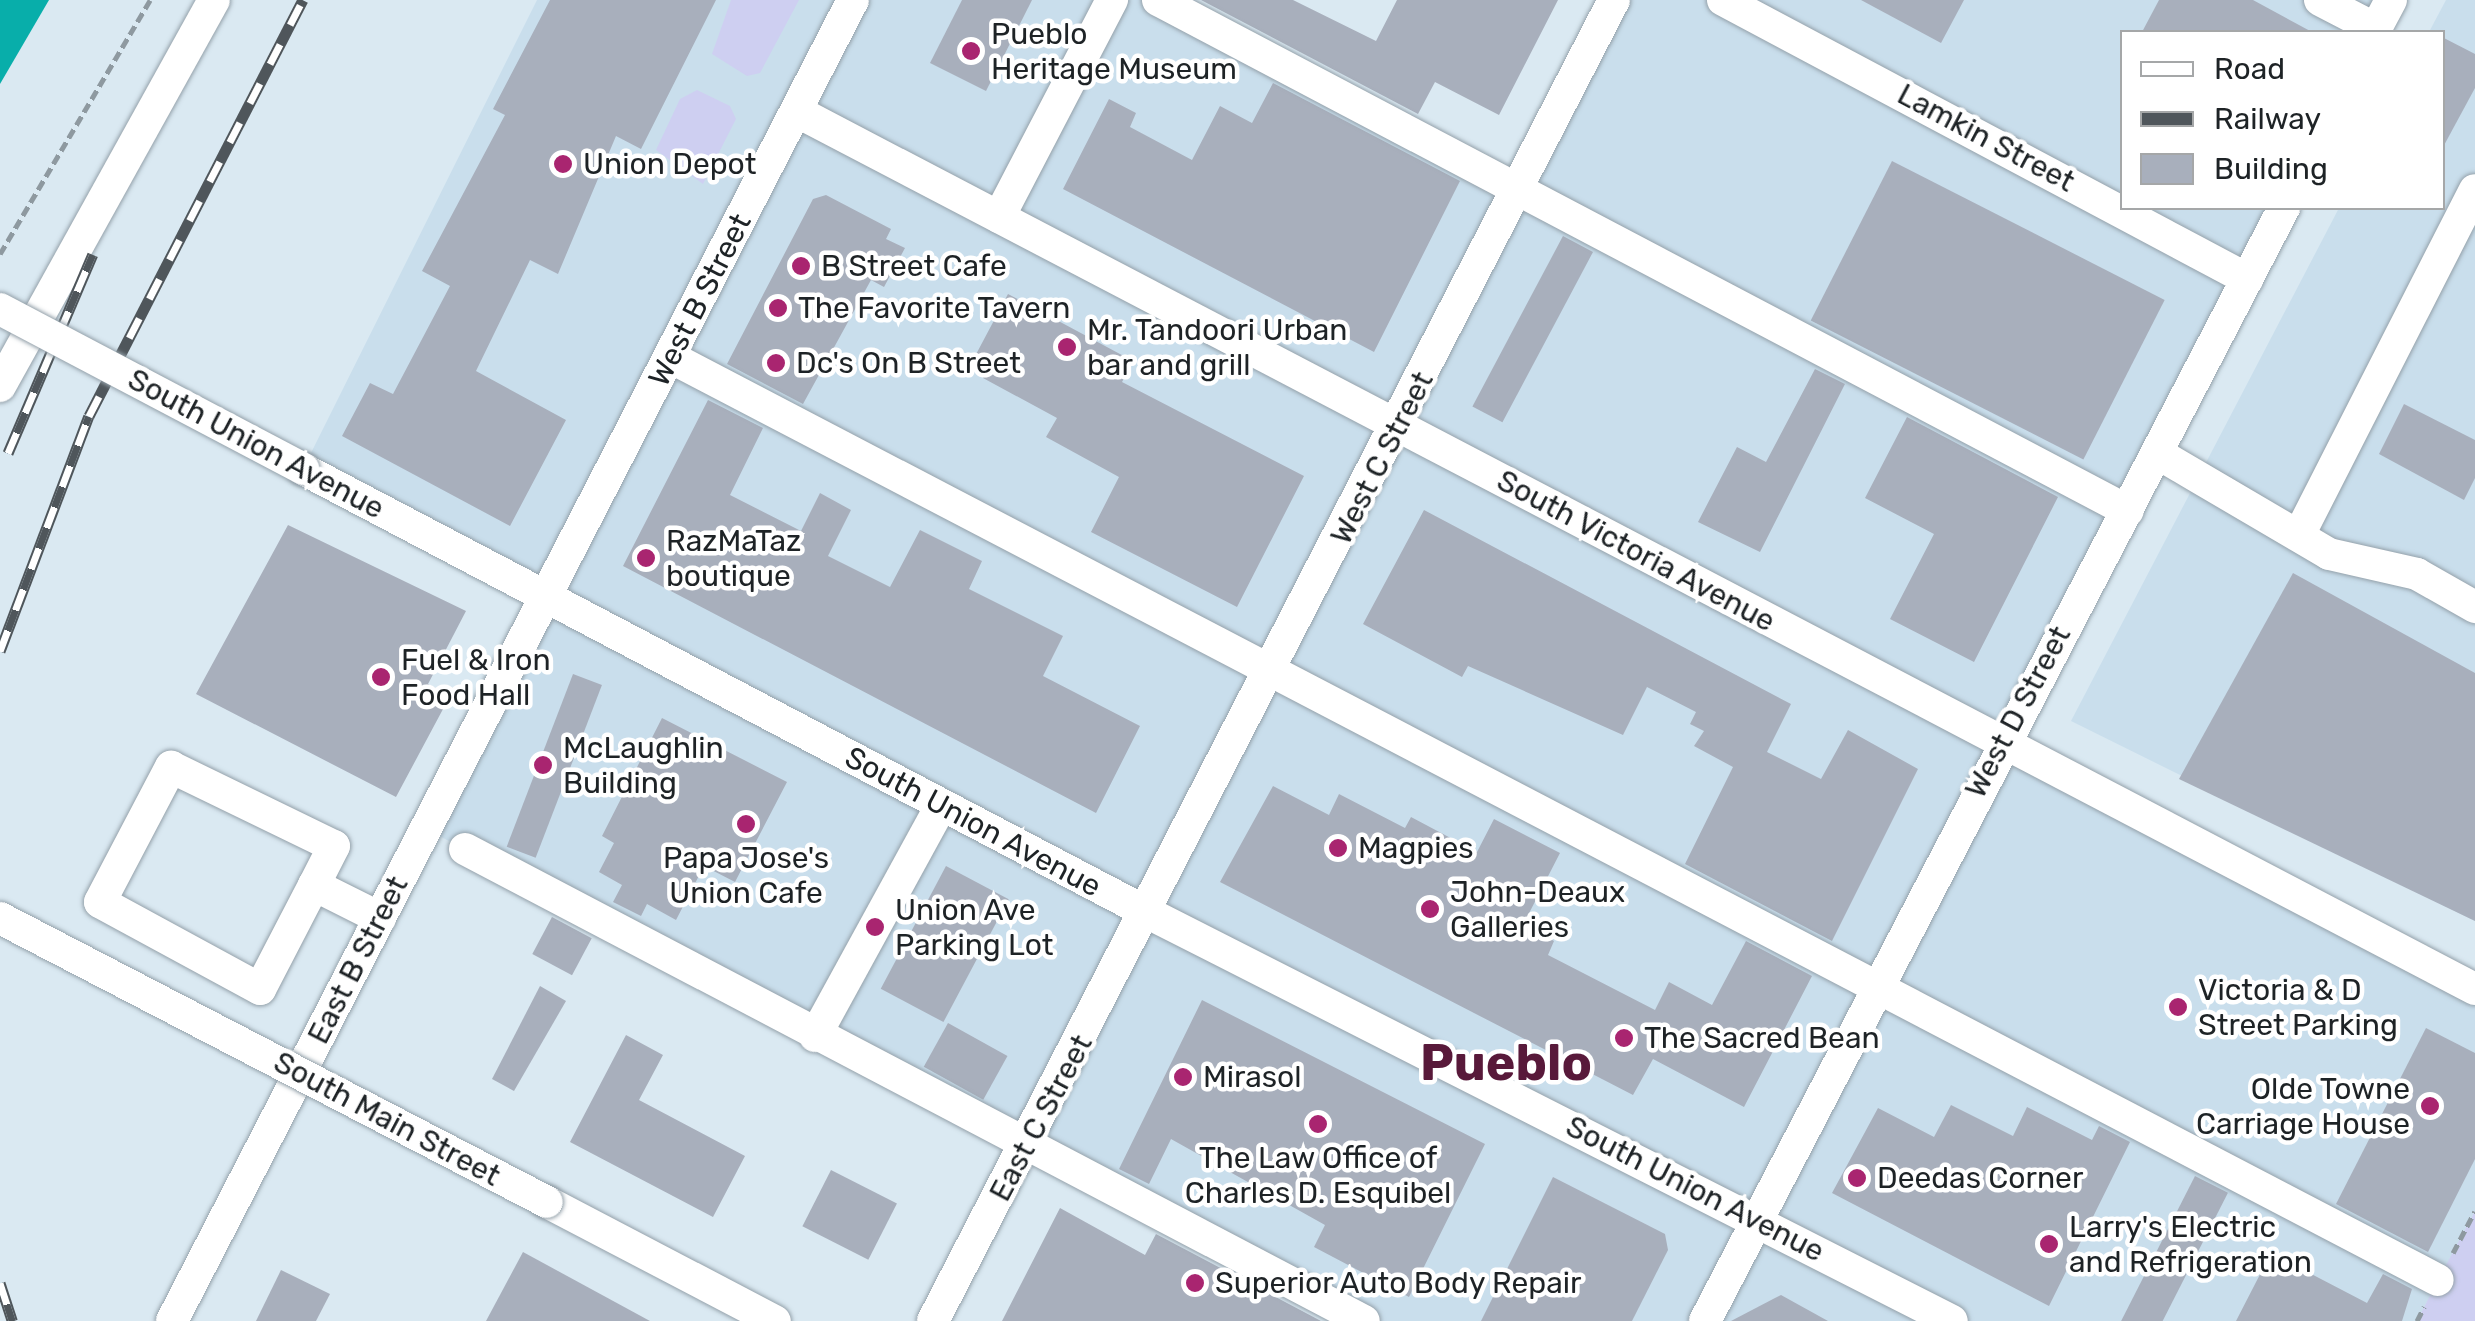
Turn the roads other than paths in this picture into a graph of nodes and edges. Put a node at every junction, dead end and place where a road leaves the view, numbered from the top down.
1 (214, 0) edge
2 (853, 0) edge
3 (1112, 0) edge
4 (1158, 0) edge
5 (1614, 0) edge
6 (1724, 0) edge
7 (2320, 0) edge
8 (2391, 0) edge
9 (2373, 30) edge
10 (2376, 30) edge
11 (798, 112) junction
12 (1519, 187) junction
13 (2475, 190) edge
14 (2283, 210) edge
15 (999, 218) junction
16 (2247, 279) junction
17 (0, 309) edge
18 (670, 357) junction
19 (0, 386) edge
20 (1398, 426) junction
21 (2158, 453) junction
22 (2128, 511) junction
23 (2299, 535) junction
24 (547, 600) junction
25 (2475, 606) edge
26 (1272, 675) junction
27 (2002, 742) junction
28 (941, 806) junction
29 (465, 850) dead end
30 (314, 885) junction
31 (1150, 914) junction
32 (0, 918) edge
33 (380, 918) junction
34 (1877, 980) junction
35 (2475, 989) edge
36 (815, 1036) junction
37 (1025, 1148) junction
38 (1756, 1219) junction
39 (2438, 1280) dead end
40 (177, 1319) edge
41 (775, 1321) edge
42 (934, 1321) edge
43 (1364, 1321) edge
44 (1704, 1321) edge
45 (1952, 1321) edge

1 - 19 street
2 - 11 street, West B Street
3 - 15 street
4 - 12 street
5 - 12 street, West C Street
6 - 16 street, Lamkin Street
7 - 9 street
8 - 10 street
11 - 15 street, South Victoria Avenue
11 - 18 street, West B Street
12 - 20 street, West C Street
12 - 22 street
13 - 23 street
14 - 16 street, West D Street
15 - 20 street, South Victoria Avenue
16 - 21 street, West D Street
17 - 24 street, South Union Avenue, bridge
18 - 24 street, West B Street
18 - 26 street
20 - 26 street, West C Street
20 - 27 street, South Victoria Avenue
21 - 22 street, West D Street
21 - 23 street
22 - 27 street, West D Street
23 - 25 street
24 - 28 street, South Union Avenue
24 - 33 street, East B Street
26 - 31 street, West C Street
26 - 34 street
27 - 34 street, West D Street
27 - 35 street, South Victoria Avenue
28 - 31 street, South Union Avenue
28 - 36 street
29 - 36 street
30 - 30 street
30 - 33 street
31 - 37 street, East C Street
31 - 38 street, South Union Avenue
32 - 41 street, South Main Street, bridge
33 - 40 street, East B Street
34 - 38 street, West D Street
34 - 39 street
36 - 37 street
37 - 42 street, East C Street
37 - 43 street
38 - 44 street, West D Street
38 - 45 street, South Union Avenue

